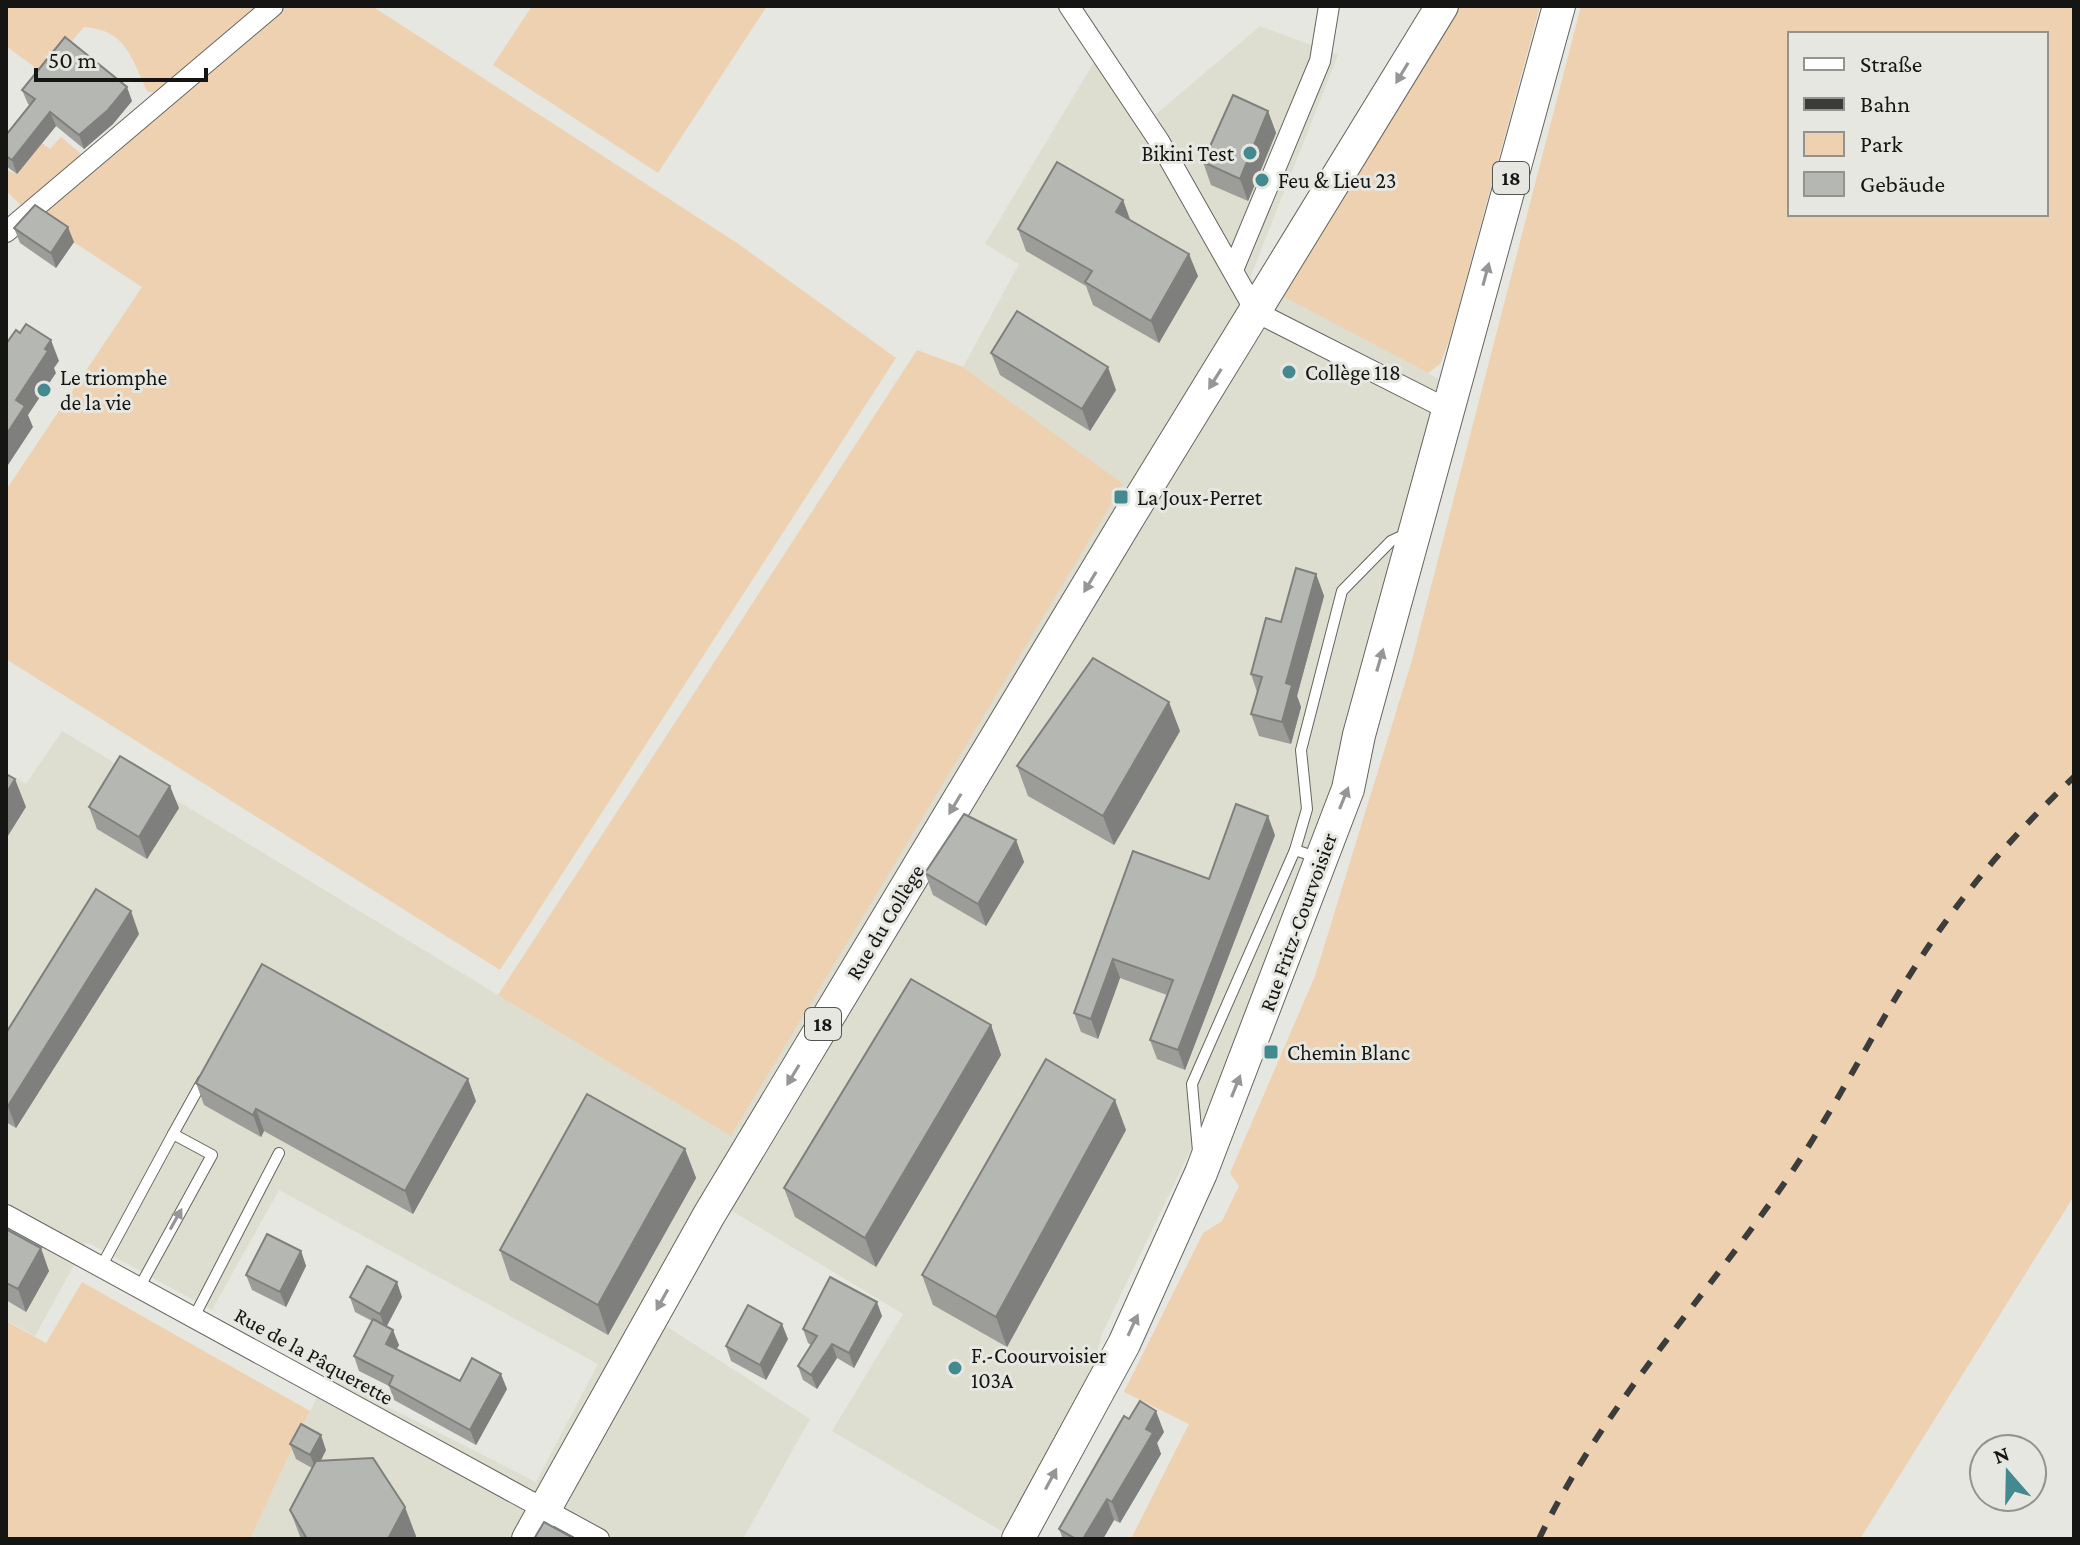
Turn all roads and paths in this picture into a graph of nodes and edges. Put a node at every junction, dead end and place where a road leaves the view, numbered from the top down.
1 (273, 6) edge
2 (1069, 6) edge
3 (1329, 6) edge
4 (1442, 6) edge
5 (1559, 6) edge
6 (6, 232) edge
7 (1233, 270) junction
8 (1256, 312) junction
9 (1449, 410) junction
10 (1418, 529) junction
11 (1308, 854) junction
12 (210, 1068) edge
13 (173, 1134) junction
14 (279, 1153) dead end
15 (6, 1215) edge
16 (101, 1267) junction
17 (139, 1288) junction
18 (194, 1317) junction
19 (545, 1509) junction
20 (528, 1539) edge
21 (599, 1539) edge
22 (1018, 1539) edge

1 - 6 street
2 - 7 street
3 - 7 street
4 -> 8 main road, 18
9 -> 5 main road, 18
7 - 8 street
8 - 9 street
8 -> 19 main road, Rue du Collège / 18
9 - 10 main road, Rue Fritz-Courvoisier / 18
11 -> 10 main road, Rue Fritz-Courvoisier / 18
10 - 11 lane
22 -> 11 main road, Rue Fritz-Courvoisier / 18
12 - 13 lane
13 - 16 lane
17 -> 13 lane
14 - 18 lane
15 - 16 street, Rue de la Pâquerette
16 - 17 street, Rue de la Pâquerette
17 - 18 street, Rue de la Pâquerette
18 - 19 street, Rue de la Pâquerette
19 - 20 main road, Rue du Collège / 18
19 - 21 street, Rue de la Pâquerette

